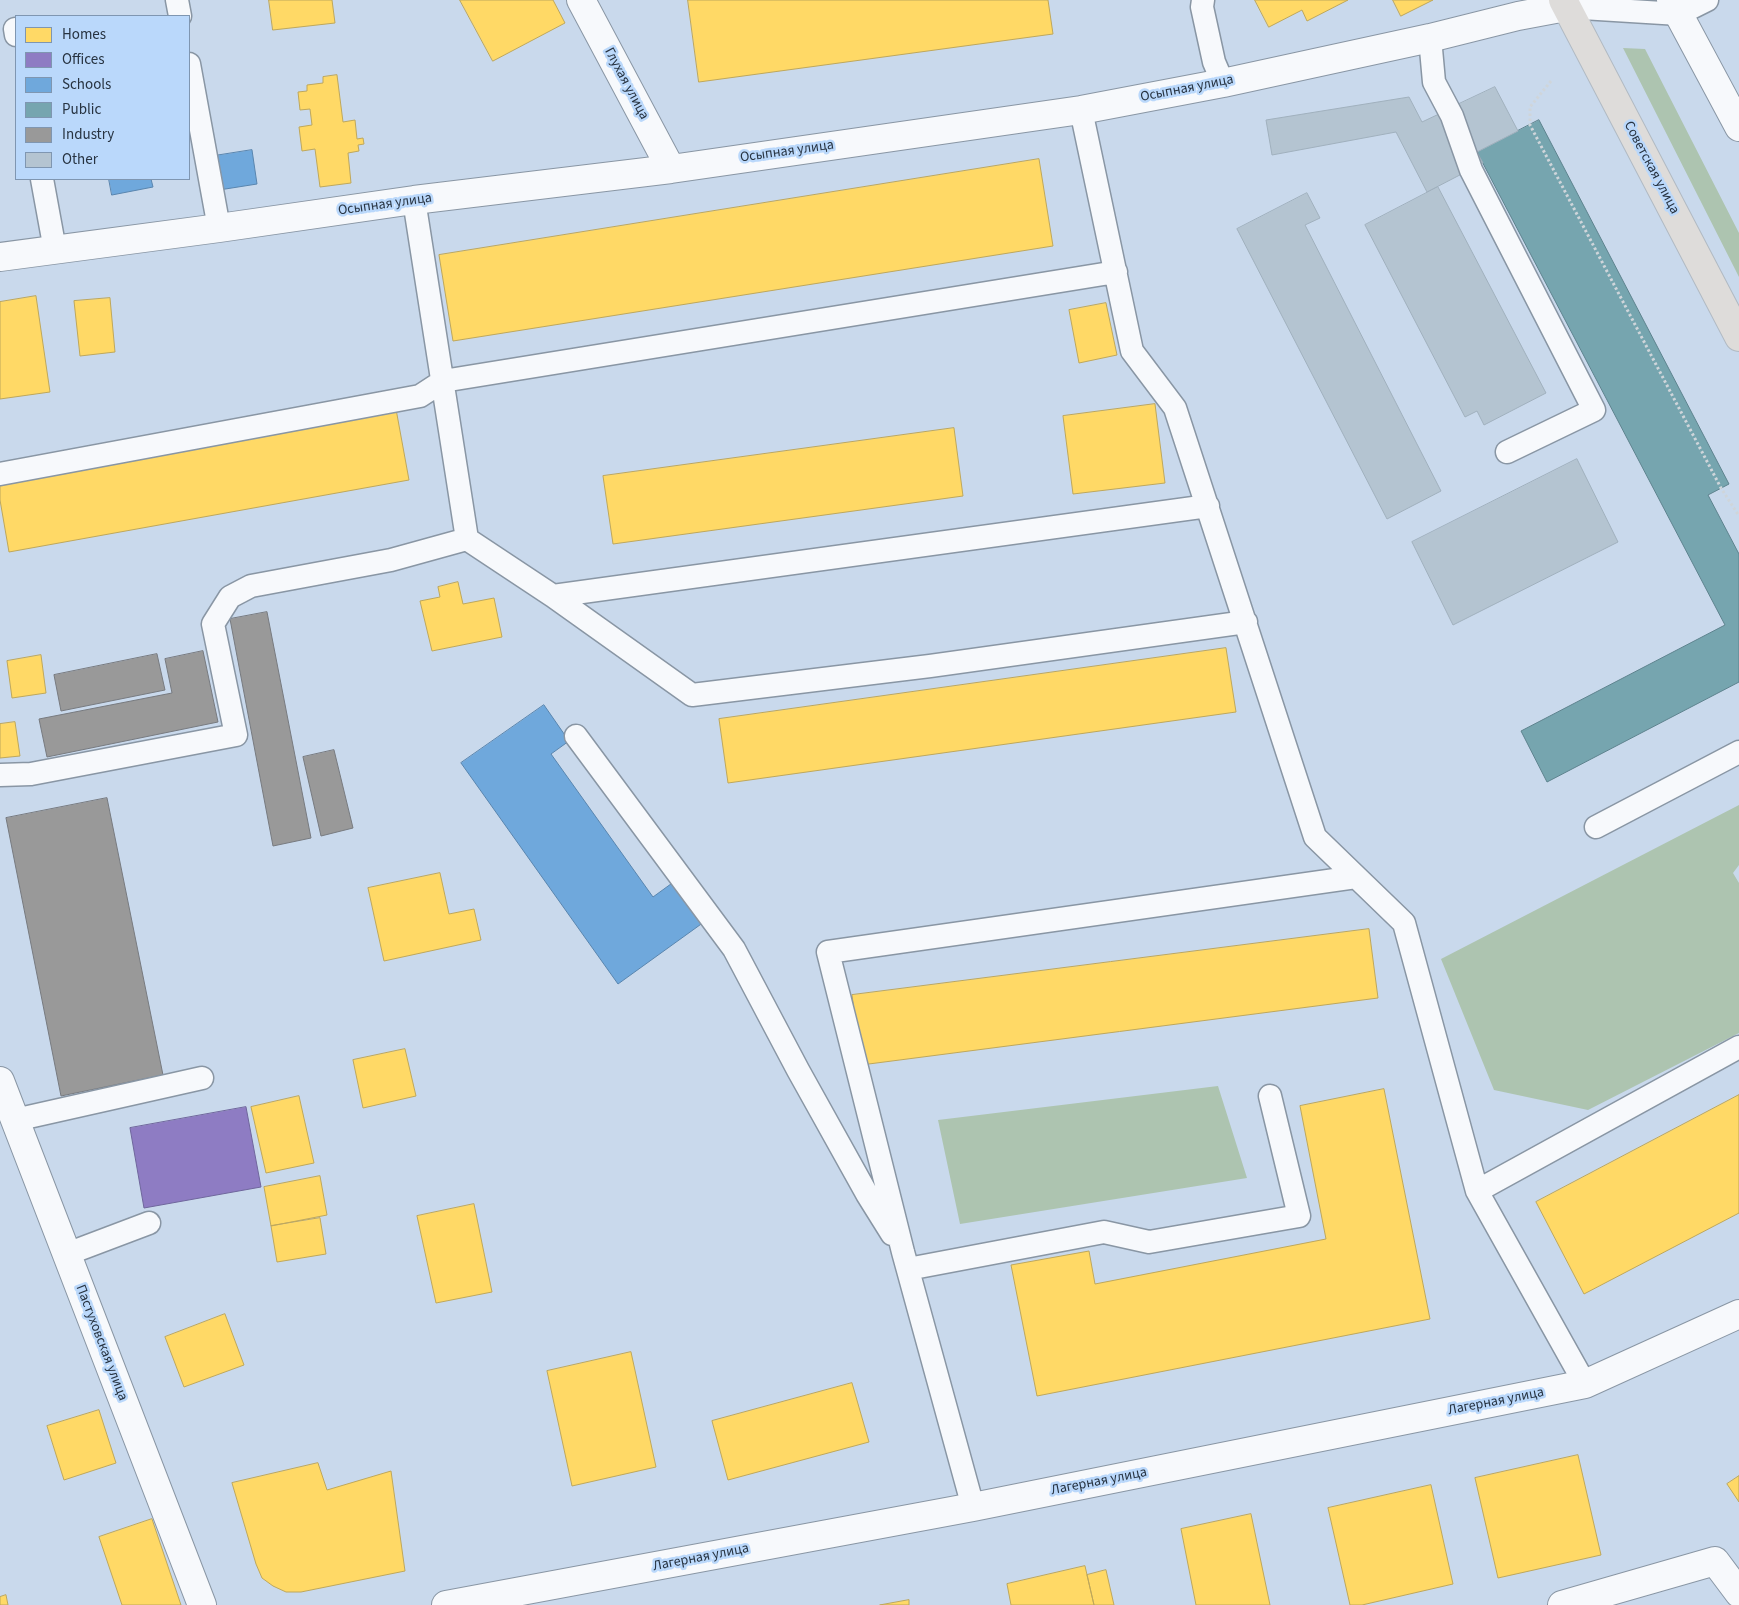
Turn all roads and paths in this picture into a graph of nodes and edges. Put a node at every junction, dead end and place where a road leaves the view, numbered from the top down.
1 (177, 0) edge
2 (581, 0) edge
3 (1203, 0) edge
4 (1707, 0) edge
5 (1565, 3) edge
6 (1675, 7) edge
7 (180, 15) edge
8 (1430, 38) junction
9 (190, 69) edge
10 (1551, 81) dead end
11 (1223, 82) junction
12 (1080, 110) junction
13 (1739, 127) edge
14 (671, 169) junction
15 (42, 180) edge
16 (414, 200) junction
17 (219, 228) junction
18 (55, 250) junction
19 (0, 257) edge
20 (1116, 272) junction
21 (1739, 337) edge
22 (443, 381) junction
23 (1507, 452) dead end
24 (0, 474) edge
25 (1208, 506) junction
26 (1739, 516) edge
27 (467, 539) junction
28 (553, 596) junction
29 (1246, 622) junction
30 (576, 736) dead end
31 (1739, 752) edge
32 (0, 775) edge
33 (1596, 827) dead end
34 (1356, 877) junction
35 (1739, 1046) edge
36 (202, 1078) dead end
37 (0, 1081) edge
38 (1270, 1096) dead end
39 (15, 1120) junction
40 (1477, 1191) junction
41 (149, 1223) dead end
42 (67, 1254) junction
43 (905, 1260) junction
44 (1739, 1315) edge
45 (1585, 1384) junction
46 (973, 1507) junction
47 (1739, 1593) edge
48 (202, 1605) edge
49 (446, 1605) edge
50 (1562, 1605) edge

1 - 7 lane
2 - 14 street, Глухая улица
3 - 11 lane
4 - 6 lane
5 - 6 lane
5 - 8 street, Осыпная улица
5 - 21 main road, Советская улица
6 - 13 street
8 - 11 street, Осыпная улица
8 - 23 lane
9 - 17 lane
10 - 26 path
11 - 12 street, Осыпная улица
12 - 14 street, Осыпная улица
12 - 20 lane
14 - 16 street, Осыпная улица
15 - 18 lane
16 - 17 street, Осыпная улица
16 - 22 lane
17 - 18 street, Осыпная улица
18 - 19 street, Осыпная улица
20 - 22 lane
20 - 25 lane
22 - 24 lane
22 - 27 lane
25 - 28 lane
25 - 29 lane
27 - 28 lane
27 - 32 lane
28 - 29 lane
29 - 34 lane
30 - 43 lane
31 - 33 lane
34 - 40 lane
34 - 43 lane
35 - 40 lane
36 - 39 lane
37 - 39 street, Пастуховская улица
38 - 43 lane
39 - 42 street, Пастуховская улица
40 - 45 lane
41 - 42 lane
42 - 48 street, Пастуховская улица
43 - 46 lane
44 - 45 street, Лагерная улица
45 - 46 street, Лагерная улица
46 - 49 street, Лагерная улица
47 - 50 street

